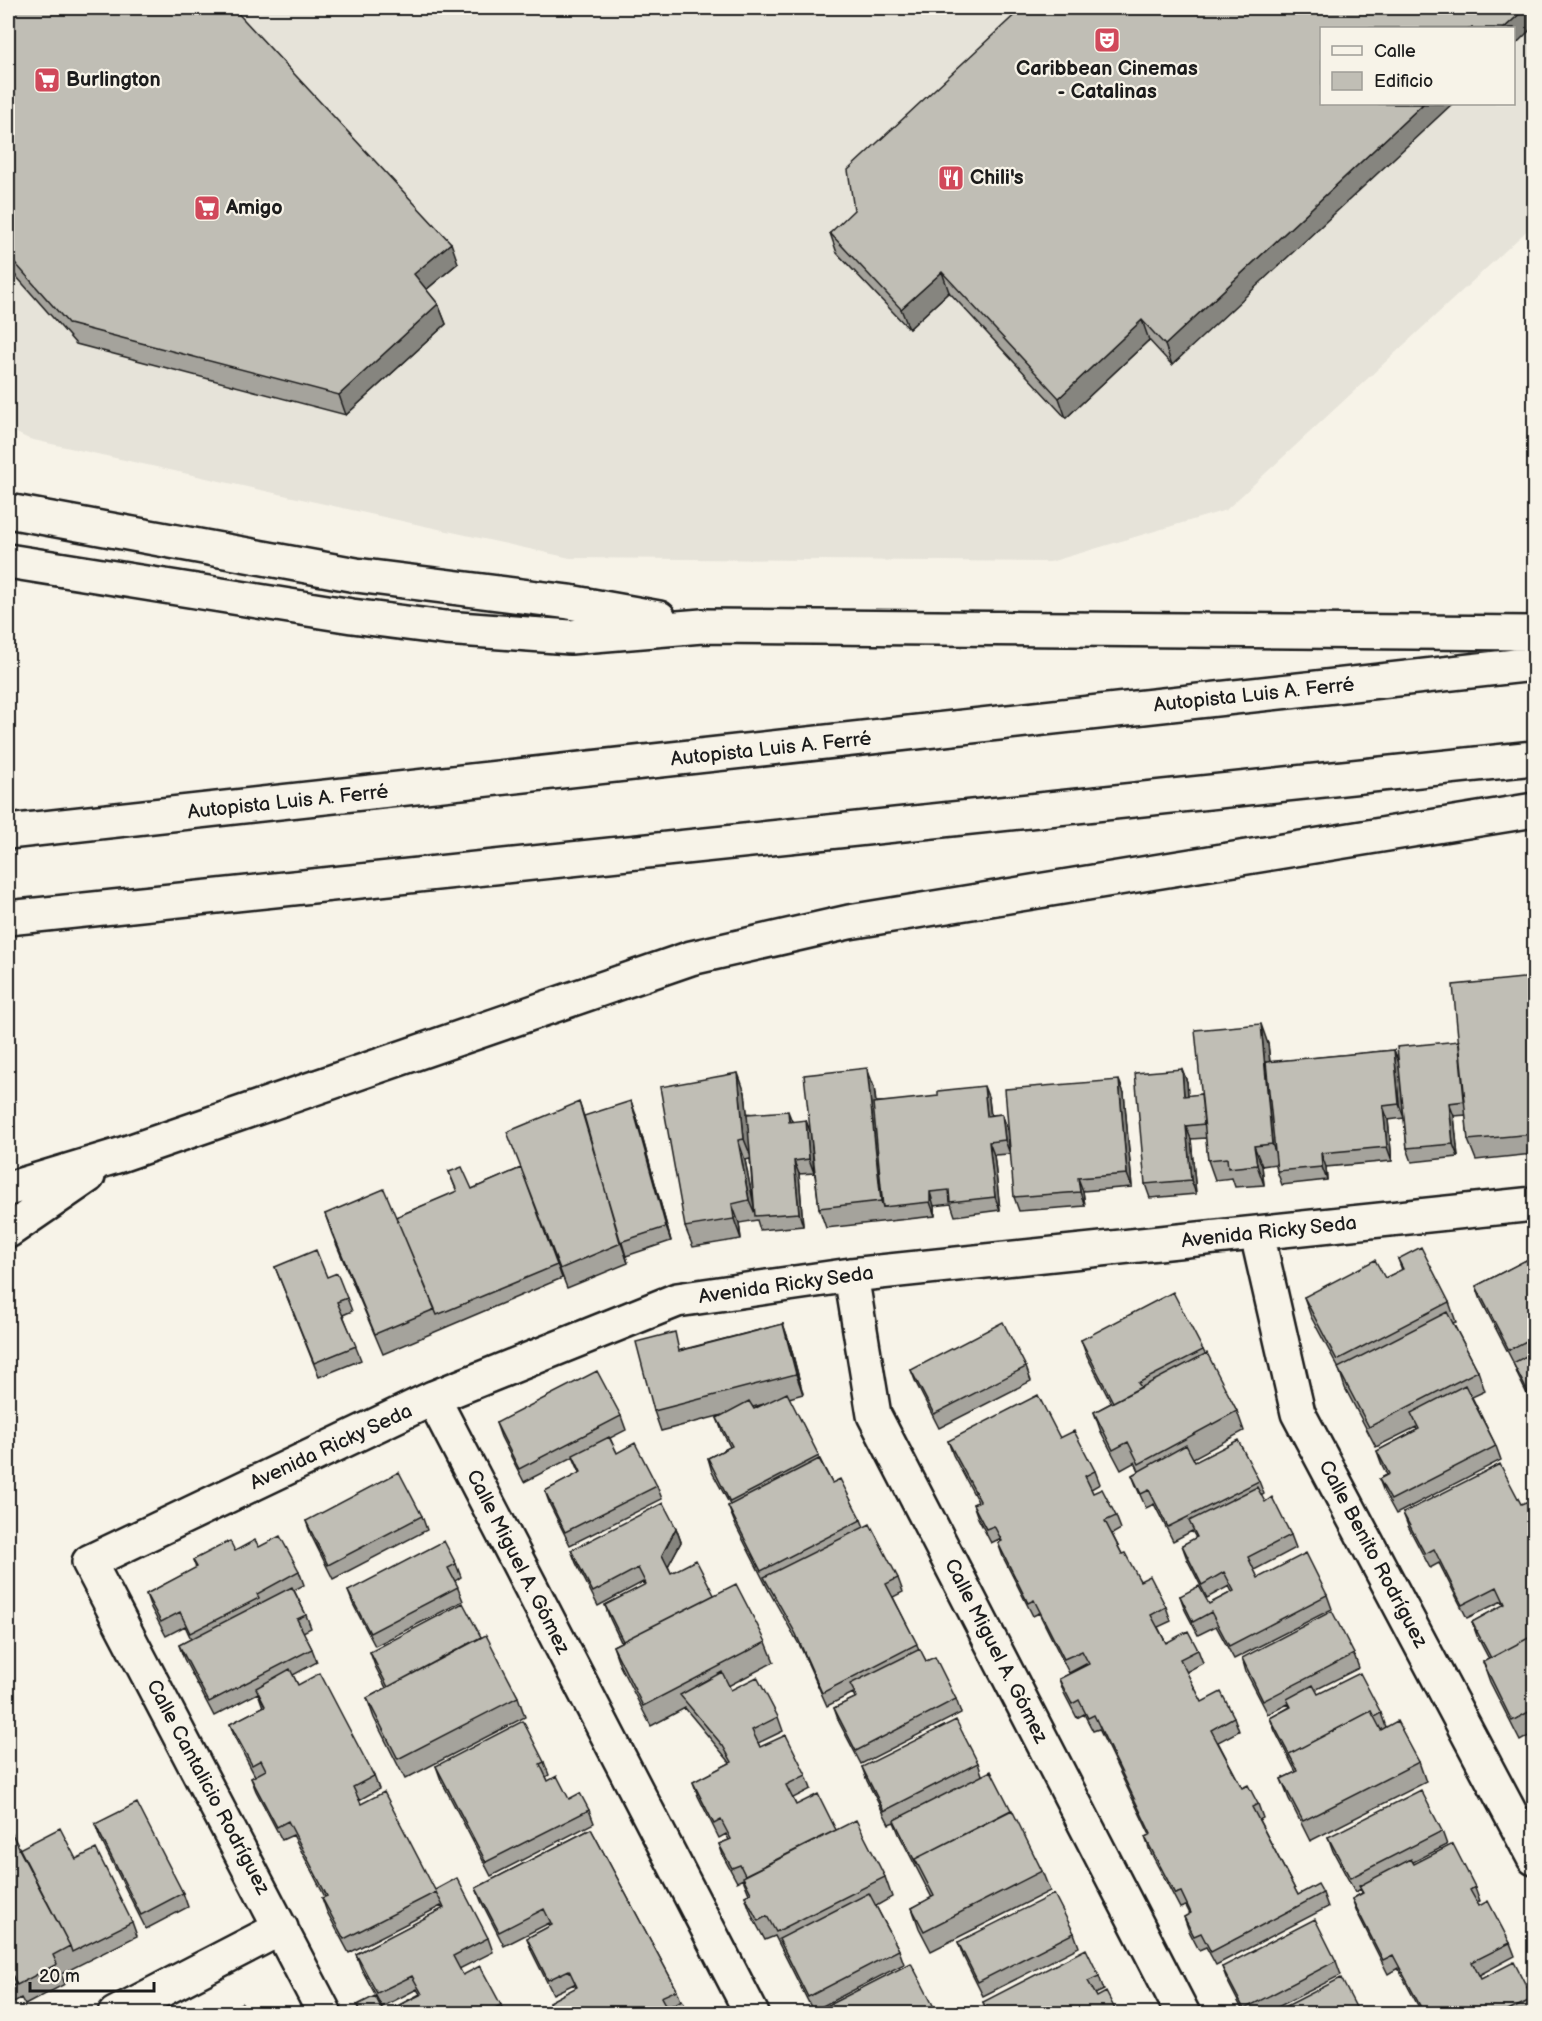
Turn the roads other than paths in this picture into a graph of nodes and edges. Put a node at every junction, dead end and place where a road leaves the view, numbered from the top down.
1 (8, 511) edge
2 (8, 561) edge
3 (702, 626) junction
4 (1534, 633) edge
5 (1534, 664) edge
6 (1534, 758) edge
7 (1534, 810) edge
8 (8, 832) edge
9 (8, 918) edge
10 (120, 1155) junction
11 (8, 1189) edge
12 (1534, 1204) edge
13 (8, 1231) edge
14 (1257, 1234) junction
15 (851, 1275) junction
16 (434, 1398) junction
17 (89, 1562) joint
18 (1534, 1858) edge
19 (281, 1928) junction
20 (115, 2013) edge
21 (325, 2013) edge
22 (752, 2013) edge
23 (1183, 2013) edge

1 - 3 main road
2 - 3 main road
3 - 4 main road
5 - 8 main road, Autopista Luis A. Ferré
6 - 9 main road
7 - 10 main road
10 - 11 main road
10 - 13 main road
12 - 14 main road, Avenida Ricky Seda
14 - 15 main road, Avenida Ricky Seda
14 - 18 main road, Calle Benito Rodríguez
15 - 16 main road, Avenida Ricky Seda
15 - 23 main road, Calle Miguel A. Gómez
16 - 17 main road, Avenida Ricky Seda
16 - 22 main road, Calle Miguel A. Gómez
17 - 19 main road, Calle Cantalicio Rodríguez
19 - 20 main road
19 - 21 main road, Calle Cantalicio Rodríguez

